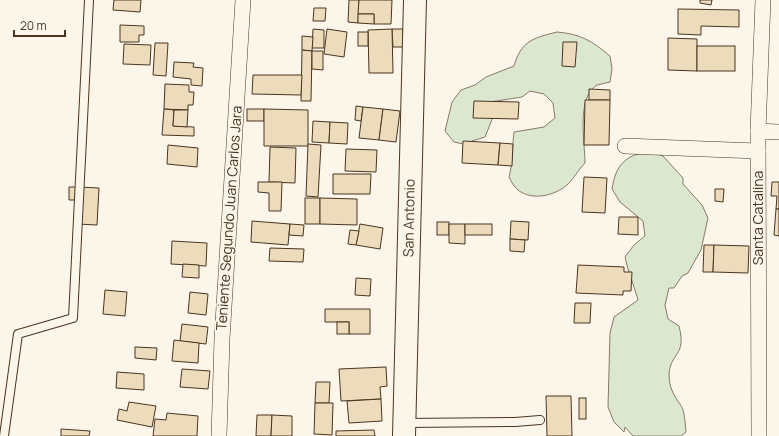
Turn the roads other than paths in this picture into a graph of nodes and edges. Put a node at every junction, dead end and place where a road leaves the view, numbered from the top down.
1 (89, 0) edge
2 (243, 0) edge
3 (415, 0) edge
4 (763, 0) edge
5 (758, 131) junction
6 (779, 132) edge
7 (624, 146) dead end
8 (758, 151) junction
9 (540, 420) dead end
10 (404, 430) edge
11 (4, 436) edge
12 (219, 436) edge
13 (759, 436) edge

1 - 11 lane
2 - 12 street, Teniente Segundo Juan Carlos Jara
3 - 10 street, San Antonio
4 - 5 street, Santa Catalina
5 - 6 street
5 - 8 street, Santa Catalina
7 - 8 street
8 - 13 street, Santa Catalina
9 - 10 lane

